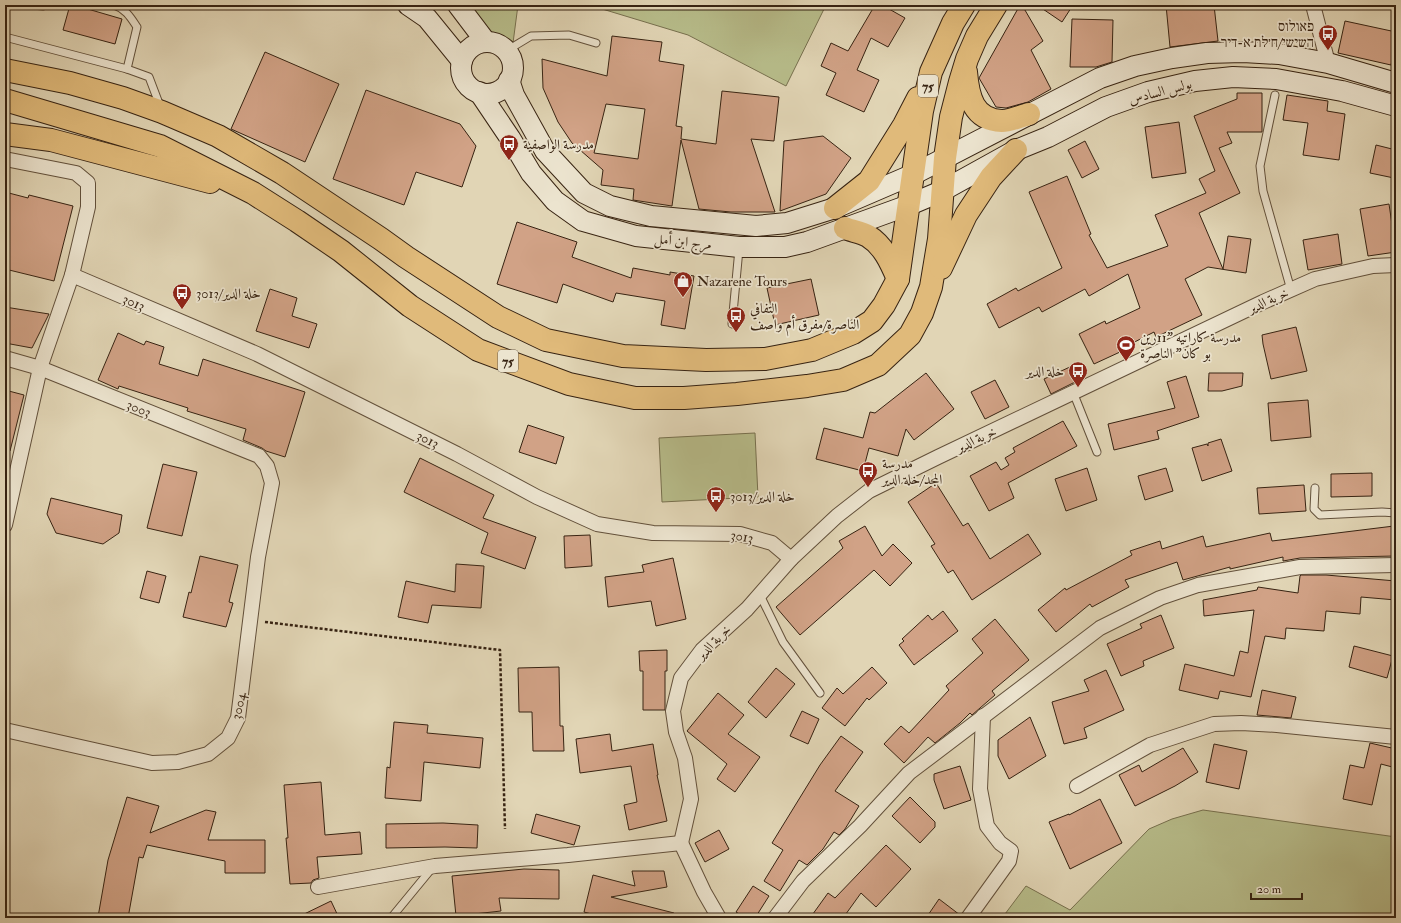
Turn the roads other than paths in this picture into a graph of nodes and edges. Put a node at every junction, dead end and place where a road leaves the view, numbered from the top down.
1 (33, 5) edge
2 (46, 5) edge
3 (114, 5) edge
4 (408, 5) edge
5 (458, 5) edge
6 (964, 5) edge
7 (996, 5) edge
8 (1313, 5) edge
9 (5, 37) edge
10 (486, 42) junction
11 (596, 43) dead end
12 (942, 48) junction
13 (971, 49) junction
14 (506, 52) junction
15 (462, 61) junction
16 (1328, 63) junction
17 (127, 69) junction
18 (5, 70) edge
19 (509, 80) junction
20 (1396, 82) edge
21 (479, 92) junction
22 (1275, 95) dead end
23 (5, 100) edge
24 (1396, 106) edge
25 (162, 112) junction
26 (1029, 114) junction
27 (5, 134) edge
28 (1016, 150) junction
29 (945, 158) junction
30 (5, 159) edge
31 (914, 174) junction
32 (942, 191) junction
33 (253, 193) junction
34 (909, 205) junction
35 (835, 208) junction
36 (844, 228) junction
37 (739, 247) junction
38 (1396, 265) edge
39 (72, 275) junction
40 (898, 279) junction
41 (931, 287) junction
42 (1291, 290) junction
43 (732, 324) dead end
44 (5, 358) edge
45 (40, 368) junction
46 (1073, 392) junction
47 (1097, 452) dead end
48 (268, 466) joint
49 (1315, 488) dead end
50 (1396, 513) edge
51 (5, 525) edge
52 (792, 559) junction
53 (1396, 564) edge
54 (760, 594) junction
55 (820, 693) dead end
56 (983, 716) junction
57 (5, 730) edge
58 (1396, 737) edge
59 (1077, 786) dead end
60 (681, 843) junction
61 (435, 866) junction
62 (318, 887) dead end
63 (391, 918) edge
64 (719, 918) edge
65 (775, 918) edge
66 (968, 918) edge

1 - 2 lane
3 - 17 lane
4 - 15 street
5 - 10 street
6 - 12 highway, 75
7 - 13 highway, 75
8 - 16 street
9 - 17 lane
10 - 14 street
10 - 15 street
11 - 14 lane
12 - 31 highway, 75
12 - 35 highway
13 - 26 highway
13 - 29 highway, 75
14 - 19 street
15 - 21 street
16 - 20 street, بولس السادس
16 - 26 street, بولس السادس
17 - 25 lane
18 - 25 highway, 75
19 - 21 street
19 - 35 street, مرج ابن أمل
21 - 37 street, مرج ابن أمل
22 - 42 lane
23 - 33 highway, 75
24 - 28 street, بولس السادس
25 - 40 highway, 75
26 - 29 street, بولس السادس
27 - 33 highway
28 - 32 street, بولس السادس
28 - 41 highway
29 - 31 street, مرج ابن أمل
29 - 32 highway, 75
30 - 39 street
31 - 34 highway, 75
31 - 35 street, مرج ابن أمل
32 - 34 street, مرج ابن أمل
32 - 41 highway, 75
33 - 41 highway, 75
34 - 36 street, مرج ابن أمل
34 - 40 highway, 75
36 - 37 street, مرج ابن أمل
36 - 40 highway
37 - 43 lane
38 - 42 street, خربة الدير
39 - 45 street
39 - 52 street, 3013
42 - 46 street, خربة الدير
44 - 45 street, 3003
45 - 48 street, 3003
45 - 51 street
46 - 47 lane
46 - 52 street, خربة الدير
48 - 57 street, 3004
49 - 50 lane
52 - 54 street, خربة الدير
53 - 56 street
54 - 55 lane
54 - 60 street, خربة الدير
56 - 65 street
56 - 66 street
58 - 59 street
60 - 61 street
60 - 64 street
61 - 62 street
61 - 63 lane

